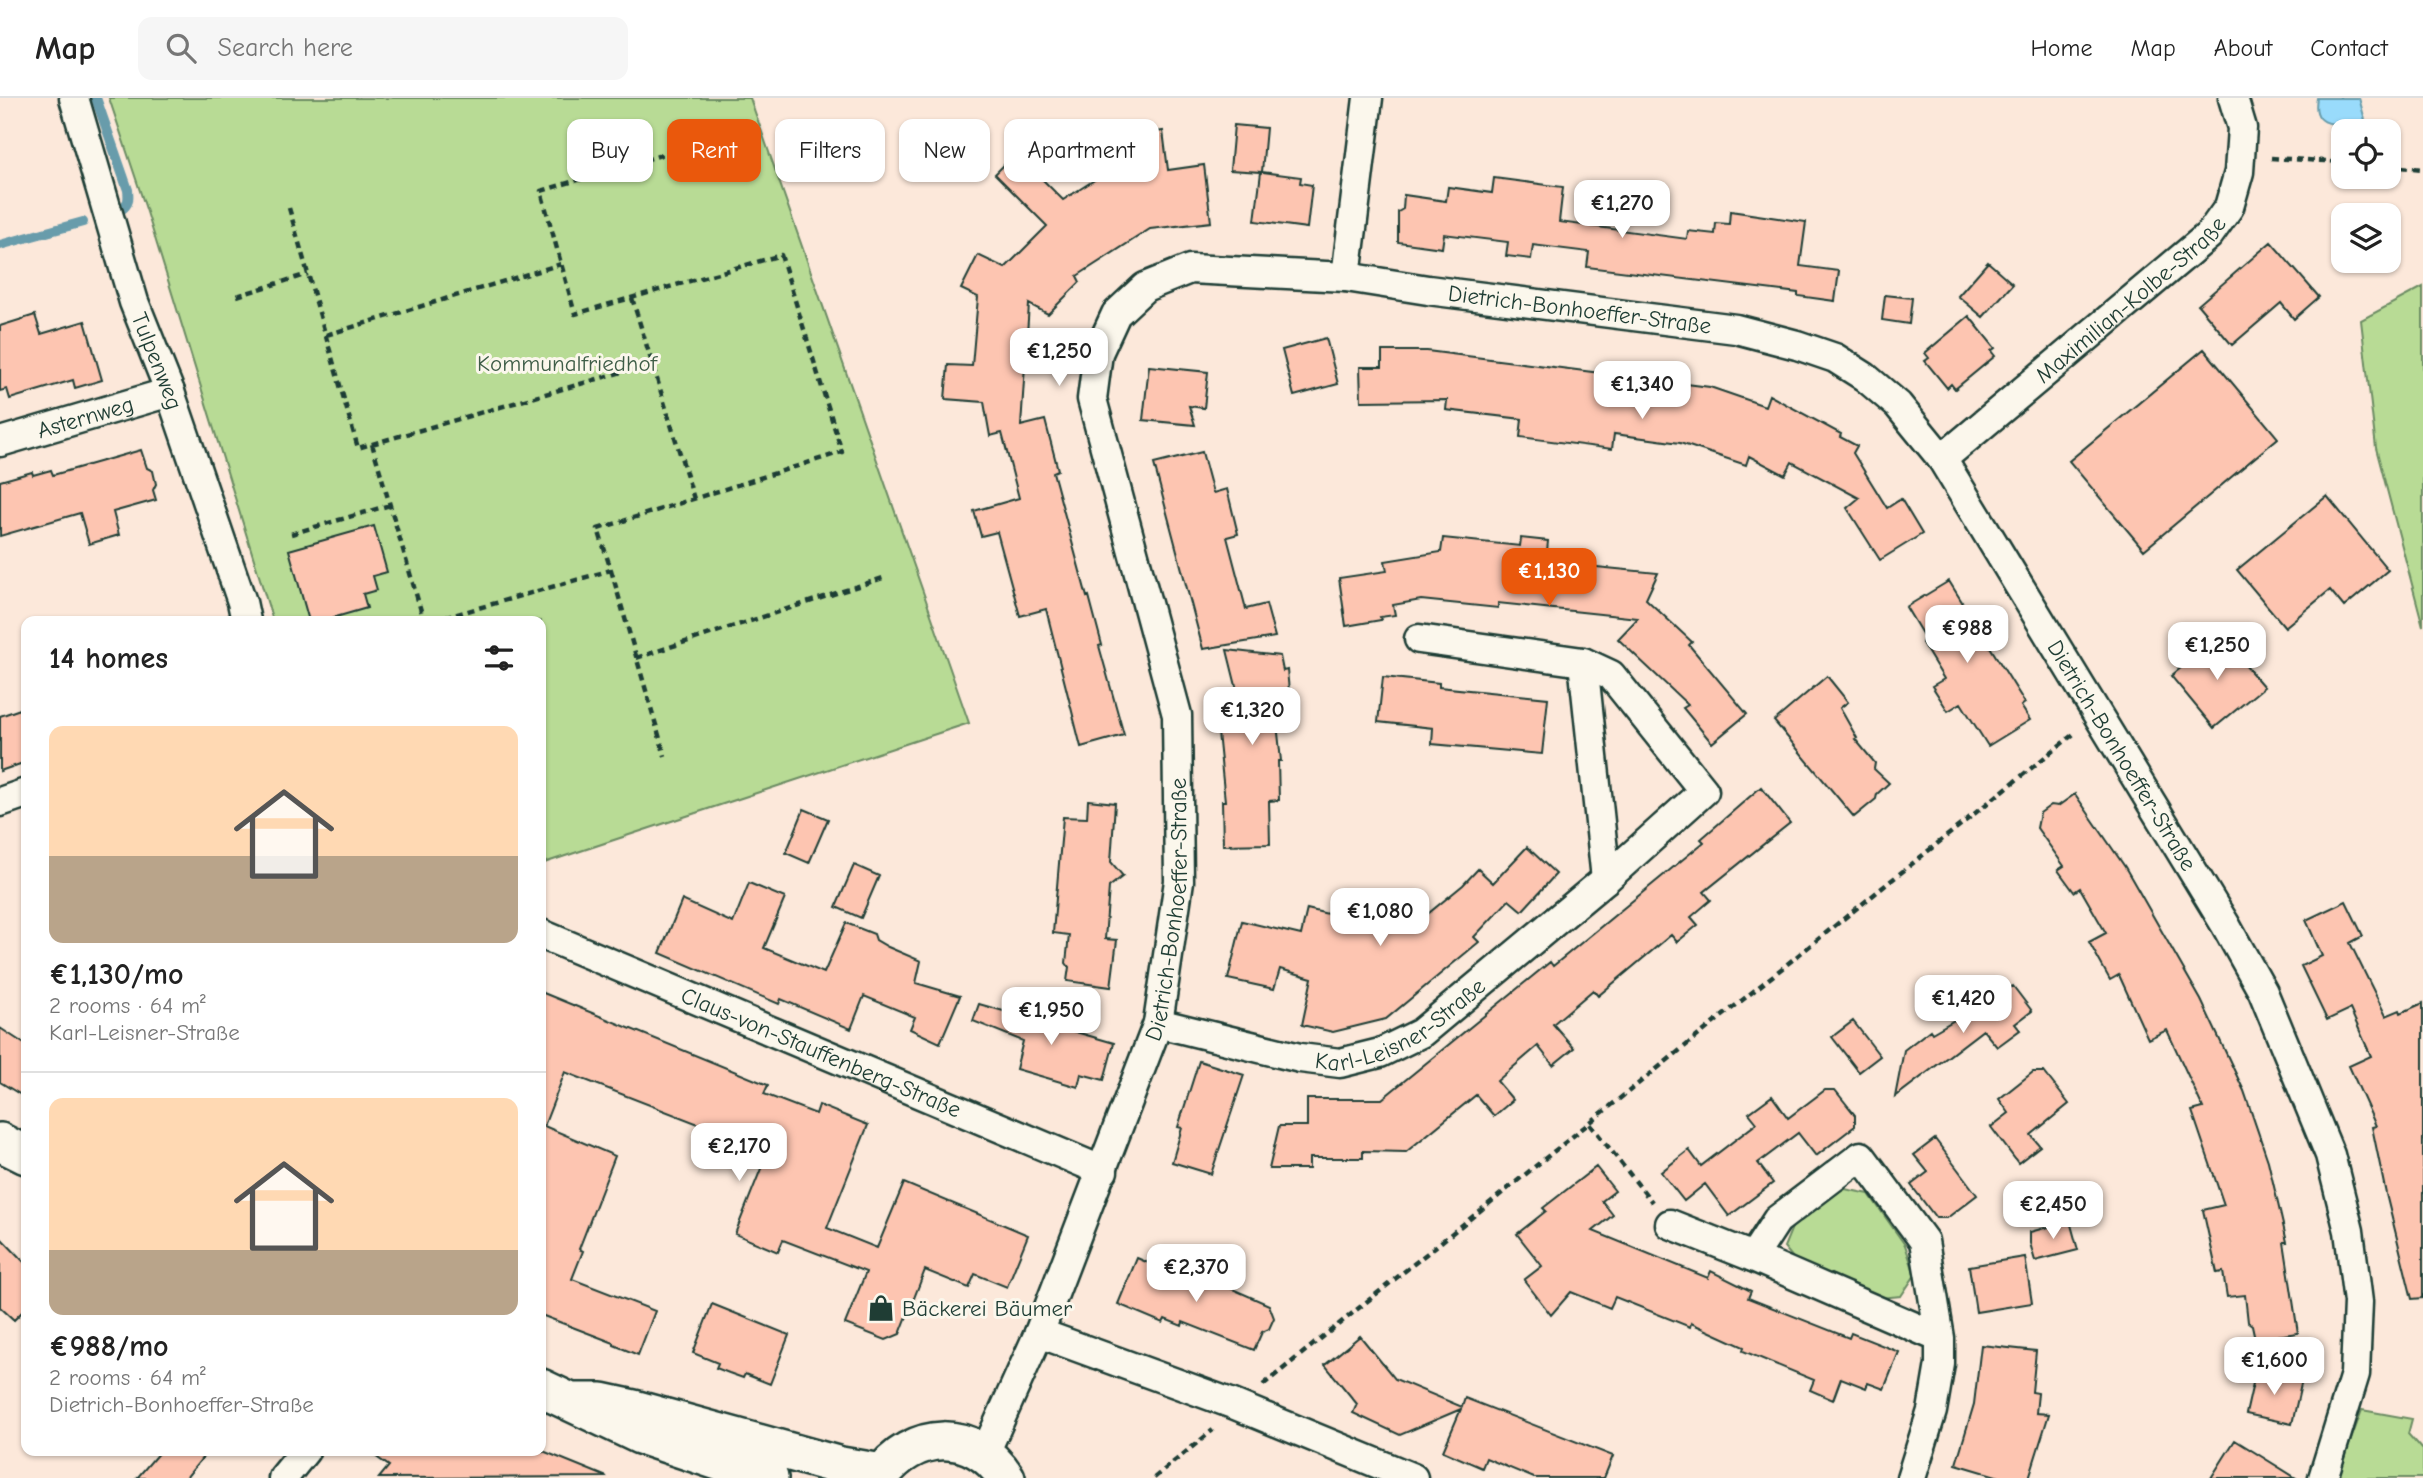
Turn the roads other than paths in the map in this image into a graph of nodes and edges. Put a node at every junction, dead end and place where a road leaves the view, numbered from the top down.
1 (74, 98) edge
2 (1368, 98) edge
3 (2233, 98) edge
4 (1346, 276) junction
5 (170, 391) junction
6 (0, 442) edge
7 (1942, 459) junction
8 (245, 616) edge
9 (1419, 639) dead end
10 (1583, 662) junction
11 (21, 795) edge
12 (0, 802) edge
13 (1606, 879) junction
14 (546, 936) edge
15 (1158, 1023) junction
16 (0, 1142) edge
17 (21, 1152) edge
18 (1103, 1171) junction
19 (1670, 1224) road end
20 (1753, 1257) junction
21 (1039, 1333) junction
22 (1940, 1338) junction
23 (557, 1395) edge
24 (301, 1456) edge
25 (995, 1466) edge
26 (881, 1475) edge
27 (284, 1478) edge
28 (769, 1478) edge
29 (1412, 1478) edge
30 (1911, 1478) edge
31 (2323, 1478) edge

1 - 5 street, Tulpenweg
2 - 4 street
3 - 7 street, Maximilian-Kolbe-Straße
4 - 7 street, Dietrich-Bonhoeffer-Straße
4 - 15 street, Dietrich-Bonhoeffer-Straße
5 - 6 street, Asternweg
5 - 8 street, Tulpenweg
7 - 31 street, Dietrich-Bonhoeffer-Straße
9 - 10 street, Karl-Leisner-Straße
10 - 13 street
10 - 13 street, Karl-Leisner-Straße
11 - 12 street
13 - 15 street, Karl-Leisner-Straße
14 - 18 street, Claus-von-Stauffenberg-Straße
15 - 18 street, Dietrich-Bonhoeffer-Straße
16 - 17 street
18 - 21 street, Dietrich-Bonhoeffer-Straße
19 - 20 street
20 - 22 street
20 - 22 street
21 - 25 street, Dietrich-Bonhoeffer-Straße
21 - 29 street
22 - 30 street
23 - 26 street
23 - 28 street
24 - 27 street
25 - 26 street

